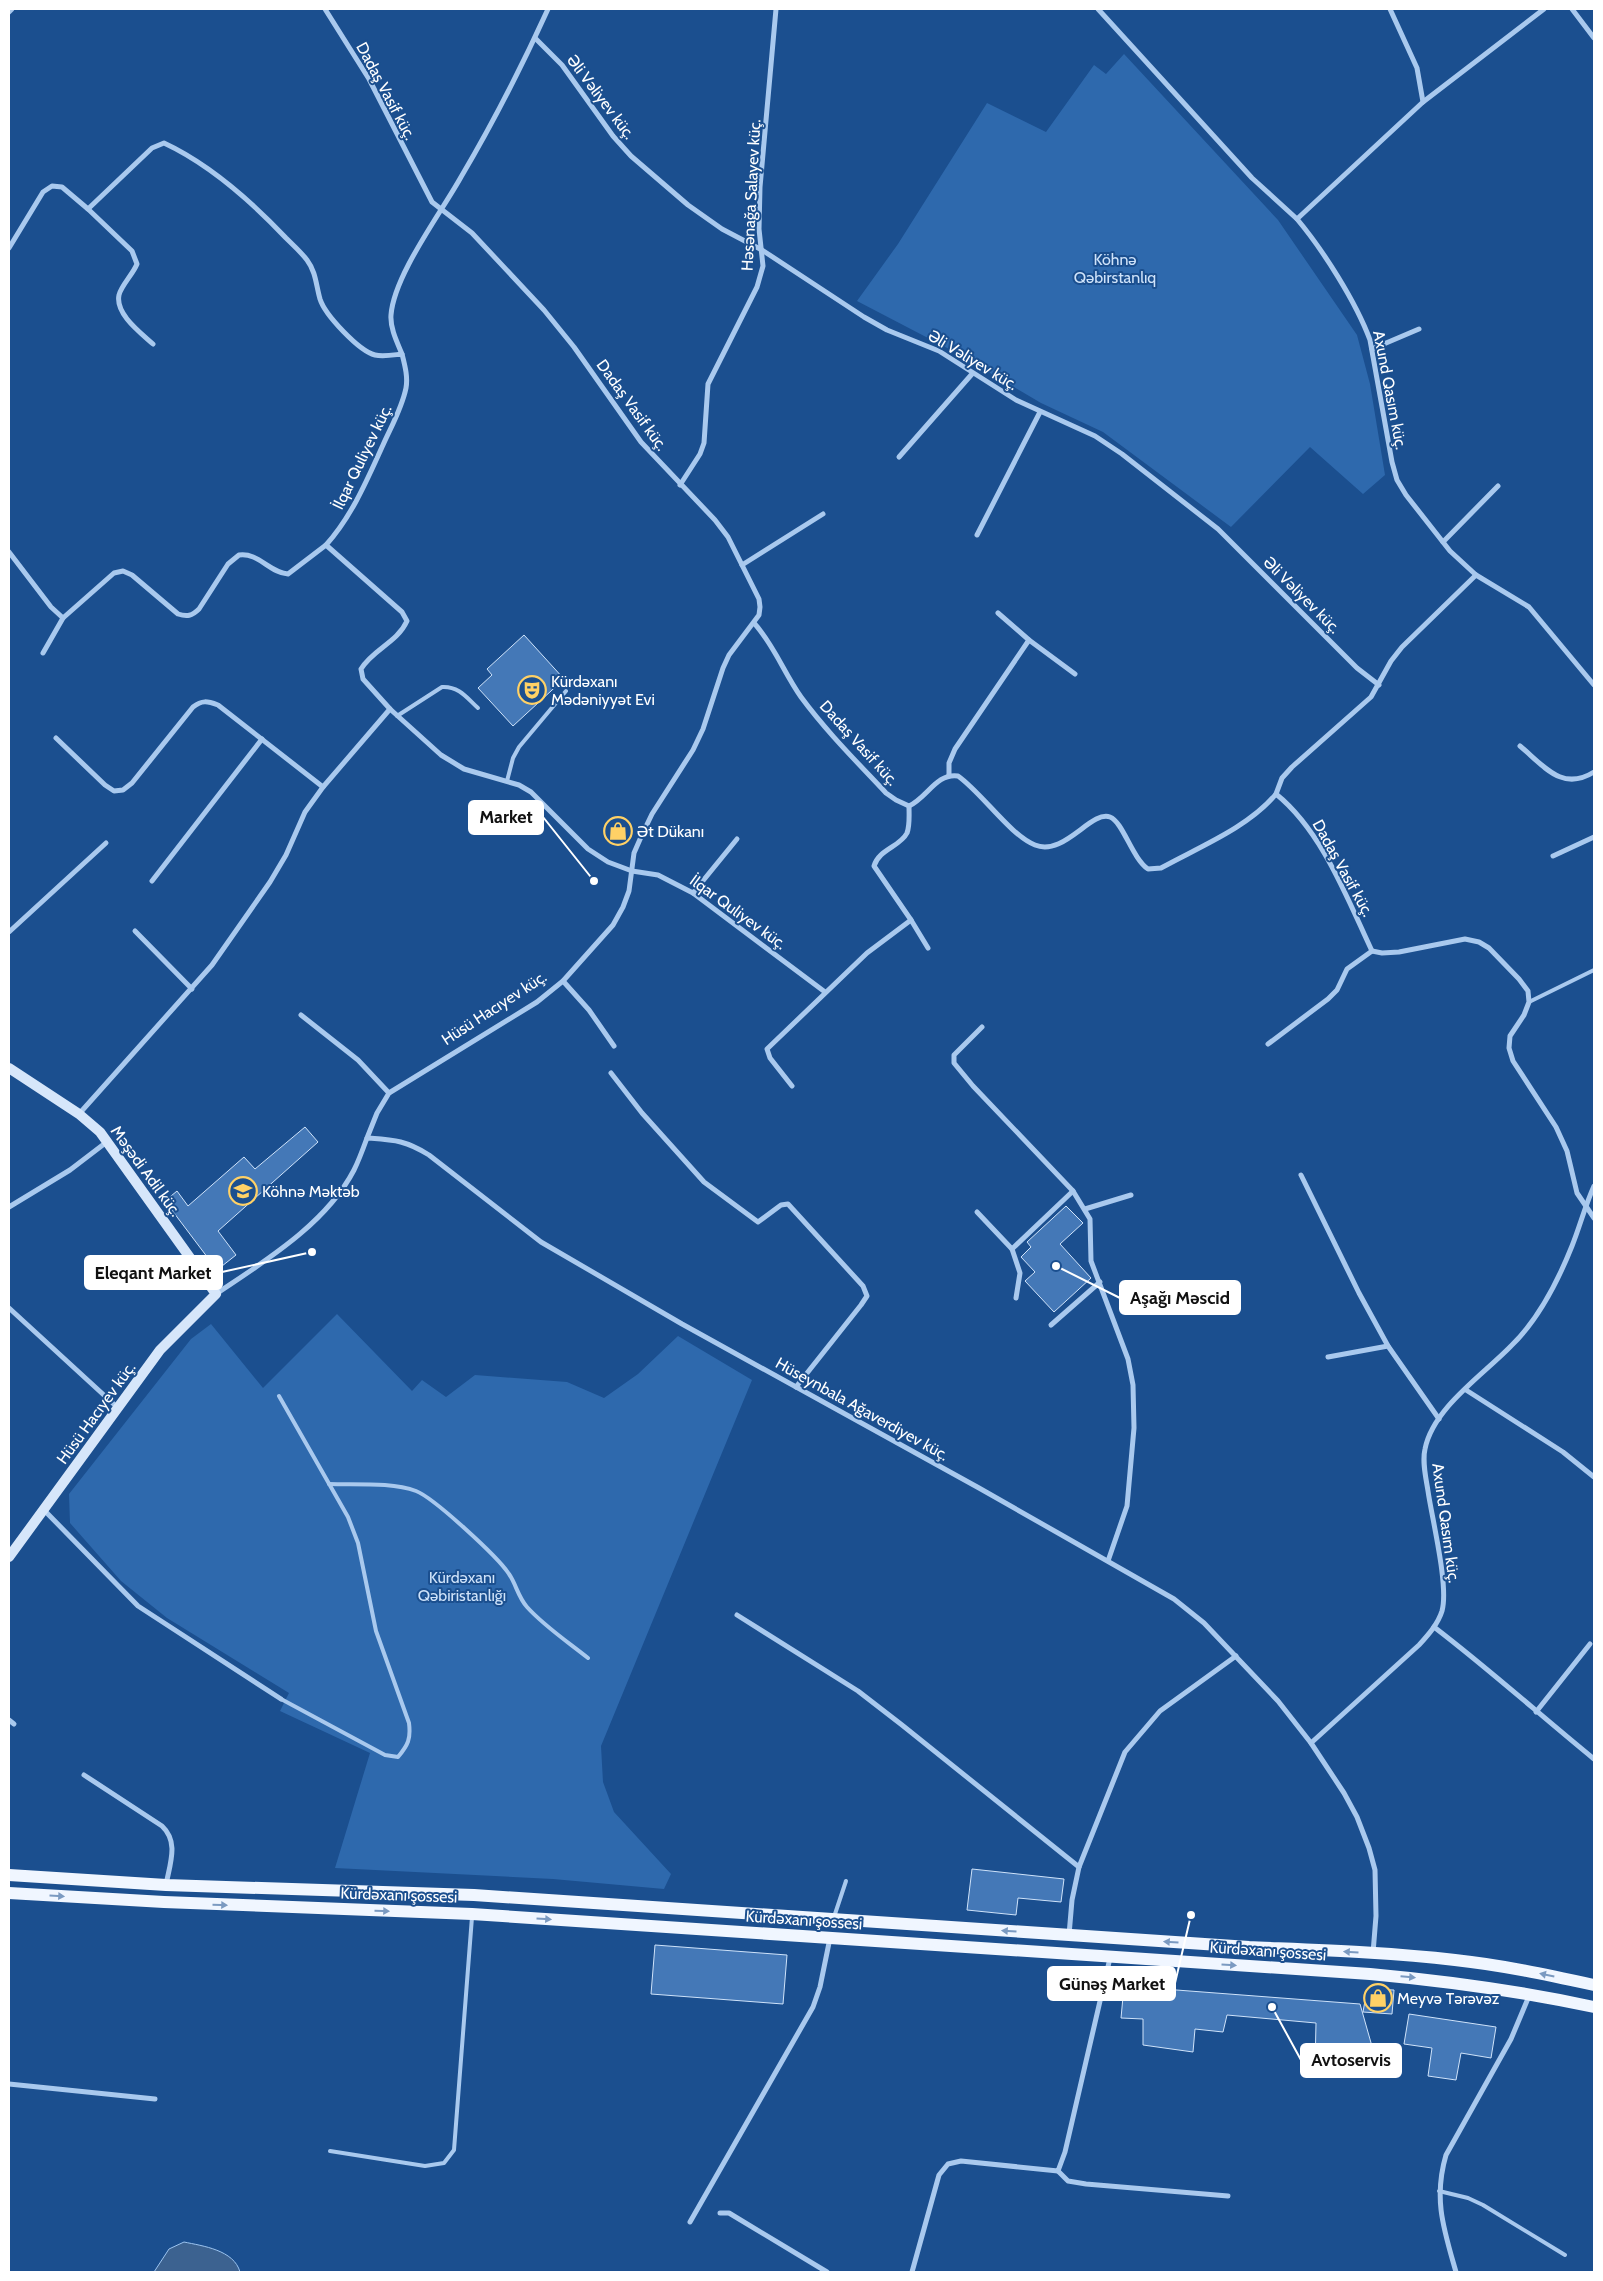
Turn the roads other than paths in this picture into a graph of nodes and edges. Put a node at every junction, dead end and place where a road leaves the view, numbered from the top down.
1 (12, 9) edge
2 (325, 9) edge
3 (548, 9) edge
4 (776, 9) edge
5 (1098, 9) edge
6 (1390, 9) edge
7 (1544, 9) edge
8 (1572, 9) edge
9 (9, 12) edge
10 (535, 38) junction
11 (1594, 38) edge
12 (1423, 102) junction
13 (88, 209) junction
14 (441, 210) junction
15 (1297, 219) junction
16 (9, 248) edge
17 (762, 250) junction
18 (1419, 329) dead end
19 (154, 344) dead end
20 (1372, 349) junction
21 (402, 354) junction
22 (972, 374) junction
23 (1040, 412) junction
24 (899, 457) dead end
25 (680, 485) junction
26 (1498, 486) dead end
27 (823, 514) dead end
28 (977, 535) dead end
29 (1443, 542) junction
30 (326, 545) junction
31 (9, 552) edge
32 (742, 565) junction
33 (1476, 575) junction
34 (998, 613) dead end
35 (63, 618) junction
36 (754, 623) junction
37 (1030, 640) junction
38 (43, 653) dead end
39 (1076, 674) dead end
40 (1379, 685) junction
41 (1594, 685) edge
42 (566, 691) dead end
43 (478, 708) dead end
44 (390, 709) junction
45 (397, 716) junction
46 (56, 738) dead end
47 (262, 739) junction
48 (1520, 746) dead end
49 (1594, 772) edge
50 (949, 775) junction
51 (507, 781) junction
52 (323, 787) junction
53 (1276, 794) junction
54 (909, 806) junction
55 (1594, 838) edge
56 (737, 839) dead end
57 (106, 843) dead end
58 (1553, 856) dead end
59 (632, 871) junction
60 (152, 881) dead end
61 (693, 893) junction
62 (911, 920) junction
63 (135, 931) dead end
64 (9, 932) edge
65 (928, 948) dead end
66 (1372, 951) junction
67 (1594, 970) edge
68 (563, 981) junction
69 (192, 989) junction
70 (826, 992) junction
71 (1529, 1002) junction
72 (300, 1015) dead end
73 (982, 1027) dead end
74 (1268, 1044) dead end
75 (614, 1046) dead end
76 (9, 1068) edge
77 (611, 1073) dead end
78 (792, 1086) dead end
79 (389, 1093) junction
80 (79, 1114) junction
81 (367, 1138) junction
82 (108, 1141) junction
83 (1301, 1175) dead end
84 (1594, 1186) edge
85 (1073, 1191) junction
86 (1131, 1195) dead end
87 (1585, 1206) junction
88 (9, 1207) edge
89 (1086, 1209) junction
90 (977, 1212) dead end
91 (1594, 1218) edge
92 (1012, 1249) junction
93 (1100, 1282) junction
94 (216, 1294) junction
95 (1016, 1298) dead end
96 (9, 1308) edge
97 (1050, 1325) dead end
98 (1388, 1346) junction
99 (1328, 1357) dead end
100 (796, 1387) junction
101 (1466, 1390) junction
102 (279, 1396) dead end
103 (118, 1408) junction
104 (1439, 1419) junction
105 (1594, 1478) edge
106 (329, 1484) junction
107 (43, 1509) junction
108 (9, 1557) edge
109 (1108, 1561) junction
110 (737, 1615) dead end
111 (1434, 1627) junction
112 (1590, 1644) dead end
113 (1236, 1656) junction
114 (588, 1658) dead end
115 (281, 1699) joint
116 (1536, 1712) junction
117 (9, 1720) edge
118 (14, 1724) dead end
119 (1311, 1743) junction
120 (1594, 1759) edge
121 (84, 1775) dead end
122 (1078, 1867) junction
123 (9, 1875) edge
124 (846, 1881) dead end
125 (166, 1885) junction
126 (9, 1893) edge
127 (474, 1895) junction
128 (472, 1914) junction
129 (834, 1919) junction
130 (1069, 1935) junction
131 (830, 1938) junction
132 (1373, 1953) junction
133 (1110, 1957) junction
134 (1370, 1974) junction
135 (1594, 1985) edge
136 (1530, 1993) junction
137 (1594, 2007) edge
138 (9, 2084) edge
139 (155, 2099) dead end
140 (330, 2151) dead end
141 (1058, 2171) junction
142 (1439, 2191) junction
143 (1228, 2196) dead end
144 (720, 2213) dead end
145 (690, 2222) dead end
146 (1565, 2254) dead end
147 (827, 2272) edge
148 (912, 2272) edge
149 (1456, 2272) edge

1 - 9 street
2 - 14 street, Dadaş Vasif küç.
3 - 10 street, İlqar Quliyev küç.
4 - 17 street, Həsənağa Salayev küç.
5 - 15 street, Axund Qasım küç.
6 - 12 street
7 - 12 street
8 - 11 street
10 - 14 street, İlqar Quliyev küç.
10 - 17 street, Əli Vəliyev küç.
12 - 15 street
13 - 16 street
13 - 19 street
13 - 21 street
14 - 21 street, İlqar Quliyev küç.
14 - 25 street, Dadaş Vasif küç.
15 - 20 street, Axund Qasım küç.
17 - 22 street, Əli Vəliyev küç.
17 - 25 street, Həsənağa Salayev küç.
18 - 20 street
20 - 29 street, Axund Qasım küç.
21 - 30 street, İlqar Quliyev küç.
22 - 23 street, Əli Vəliyev küç.
22 - 24 street
23 - 28 street
23 - 40 street, Əli Vəliyev küç.
25 - 32 street, Dadaş Vasif küç.
26 - 29 street
27 - 32 street
29 - 33 street, Axund Qasım küç.
30 - 35 street
30 - 44 street, İlqar Quliyev küç.
31 - 35 street
32 - 36 street, Dadaş Vasif küç.
33 - 40 street
33 - 41 street, Axund Qasım küç.
34 - 37 street
35 - 38 street
36 - 54 street, Dadaş Vasif küç.
36 - 59 street, Hüsü Hacıyev küç.
37 - 39 street
37 - 50 street
40 - 53 street
42 - 51 lane
43 - 45 lane
44 - 45 street, İlqar Quliyev küç.
44 - 52 street
45 - 51 street, İlqar Quliyev küç.
46 - 47 street
47 - 52 street
47 - 60 street
48 - 49 street
50 - 53 street
50 - 54 street
51 - 59 street, İlqar Quliyev küç.
52 - 69 street
53 - 66 street, Dadaş Vasif küç.
54 - 62 street
55 - 58 street
56 - 61 street
57 - 64 street
59 - 61 street, İlqar Quliyev küç.
59 - 68 street, Hüsü Hacıyev küç.
61 - 70 street, İlqar Quliyev küç.
62 - 65 street
62 - 70 street
63 - 69 street
66 - 71 street
66 - 74 street
67 - 71 lane
68 - 75 street
68 - 79 street, Hüsü Hacıyev küç.
69 - 80 street
70 - 78 street
71 - 87 street
72 - 79 street
73 - 85 street
76 - 80 street, Məşədi Adil küç.
77 - 100 street
79 - 81 street, Hüsü Hacıyev küç.
80 - 82 street, Məşədi Adil küç.
81 - 94 street
81 - 100 street, Hüseynbala Ağaverdiyev küç.
82 - 88 street
82 - 94 street, Məşədi Adil küç.
83 - 98 street
84 - 87 street, Axund Qasım küç.
85 - 89 street
85 - 92 street
86 - 89 street
87 - 91 street
87 - 101 street, Axund Qasım küç.
89 - 93 street
90 - 92 street
92 - 95 street
93 - 97 street
93 - 109 street
94 - 103 street, Hüsü Hacıyev küç.
96 - 103 street
98 - 99 street
98 - 104 street
100 - 109 street, Hüseynbala Ağaverdiyev küç.
101 - 104 street, Axund Qasım küç.
101 - 105 street
102 - 106 lane
103 - 107 street, Hüsü Hacıyev küç.
104 - 111 street, Axund Qasım küç.
106 - 114 lane
106 - 115 lane
107 - 108 street, Hüsü Hacıyev küç.
107 - 115 street
109 - 113 street, Hüseynbala Ağaverdiyev küç.
110 - 122 street
111 - 116 street
111 - 119 street, Axund Qasım küç.
112 - 116 street
113 - 119 street, Hüseynbala Ağaverdiyev küç.
113 - 122 street
116 - 120 street
117 - 118 street
119 - 132 street, Hüseynbala Ağaverdiyev küç.
121 - 125 street
122 - 130 street
123 - 125 main road, Kürdəxanı şossesi
124 - 129 lane
125 - 127 main road, Kürdəxanı şossesi
126 -> 128 main road, Kürdəxanı şossesi
127 - 128 main road
127 - 129 main road, Kürdəxanı şossesi
128 -> 131 main road, Kürdəxanı şossesi
128 - 140 lane
130 -> 129 main road, Kürdəxanı şossesi
132 -> 130 main road, Kürdəxanı şossesi
131 - 133 main road, Kürdəxanı şossesi
131 - 145 street
132 - 134 main road
135 -> 132 main road, Kürdəxanı şossesi
133 -> 134 main road, Kürdəxanı şossesi
133 - 141 street
134 -> 136 main road, Kürdəxanı şossesi
136 - 137 main road, Kürdəxanı şossesi
136 - 142 street
138 - 139 street
141 - 143 street
141 - 148 street
142 - 146 lane
142 - 149 street
144 - 147 street

